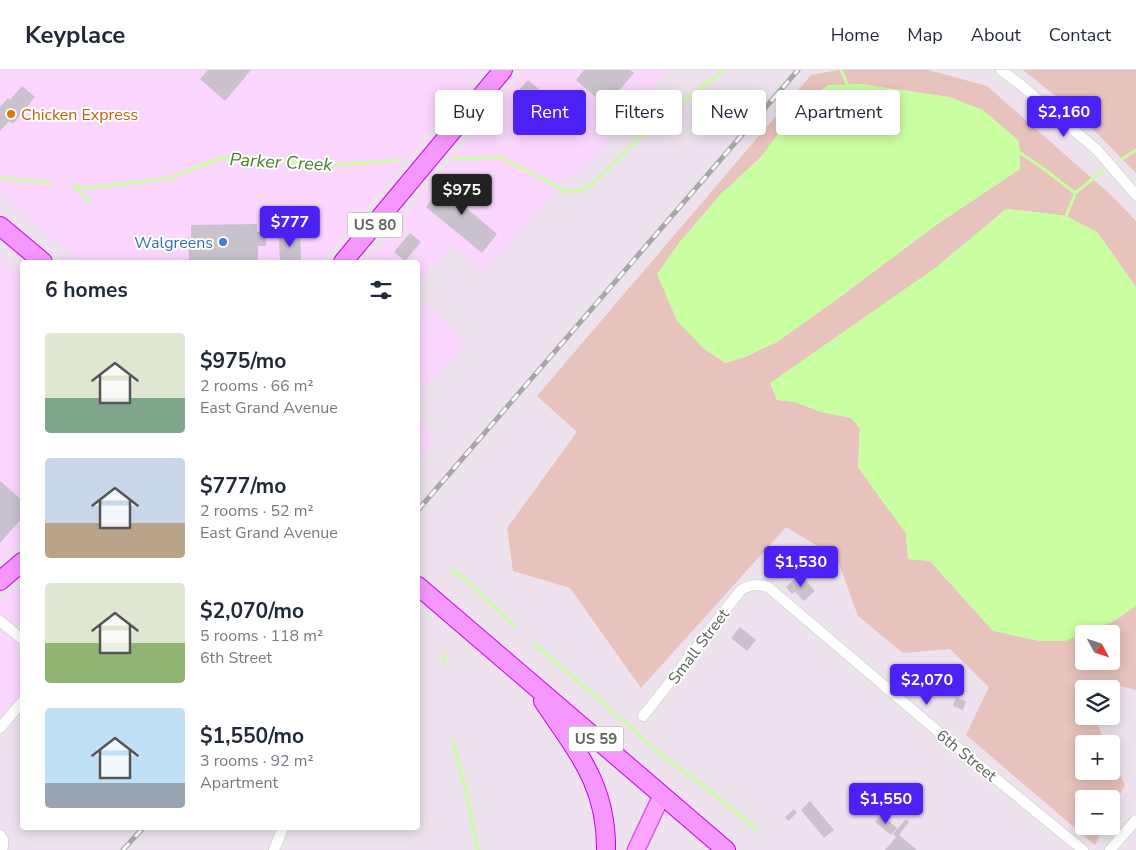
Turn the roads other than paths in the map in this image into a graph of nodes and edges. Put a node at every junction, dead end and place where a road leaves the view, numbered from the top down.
1 (503, 70) edge
2 (1001, 70) edge
3 (1136, 195) edge
4 (0, 226) edge
5 (29, 255) edge
6 (346, 260) edge
7 (20, 564) edge
8 (0, 580) edge
9 (758, 584) joint
10 (420, 588) edge
11 (0, 621) edge
12 (20, 638) edge
13 (530, 682) junction
14 (20, 704) edge
15 (643, 716) dead end
16 (0, 728) edge
17 (662, 795) junction
18 (1136, 820) edge
19 (282, 830) edge
20 (0, 835) edge
21 (3, 847) dead end
22 (274, 850) edge
23 (606, 850) edge
24 (636, 850) edge
25 (726, 850) edge
26 (1083, 850) edge
27 (1110, 850) edge

1 - 6 highway, US 80
2 - 3 street
4 - 5 highway
7 - 8 highway
9 - 15 street, Small Street
9 - 26 street, 6th Street
10 - 13 highway, US 59
11 - 12 street
13 - 17 highway, US 59
13 - 23 highway
14 - 16 street
17 - 24 main road
17 - 25 highway, US 59
18 - 27 street
19 - 22 street
20 - 21 street

